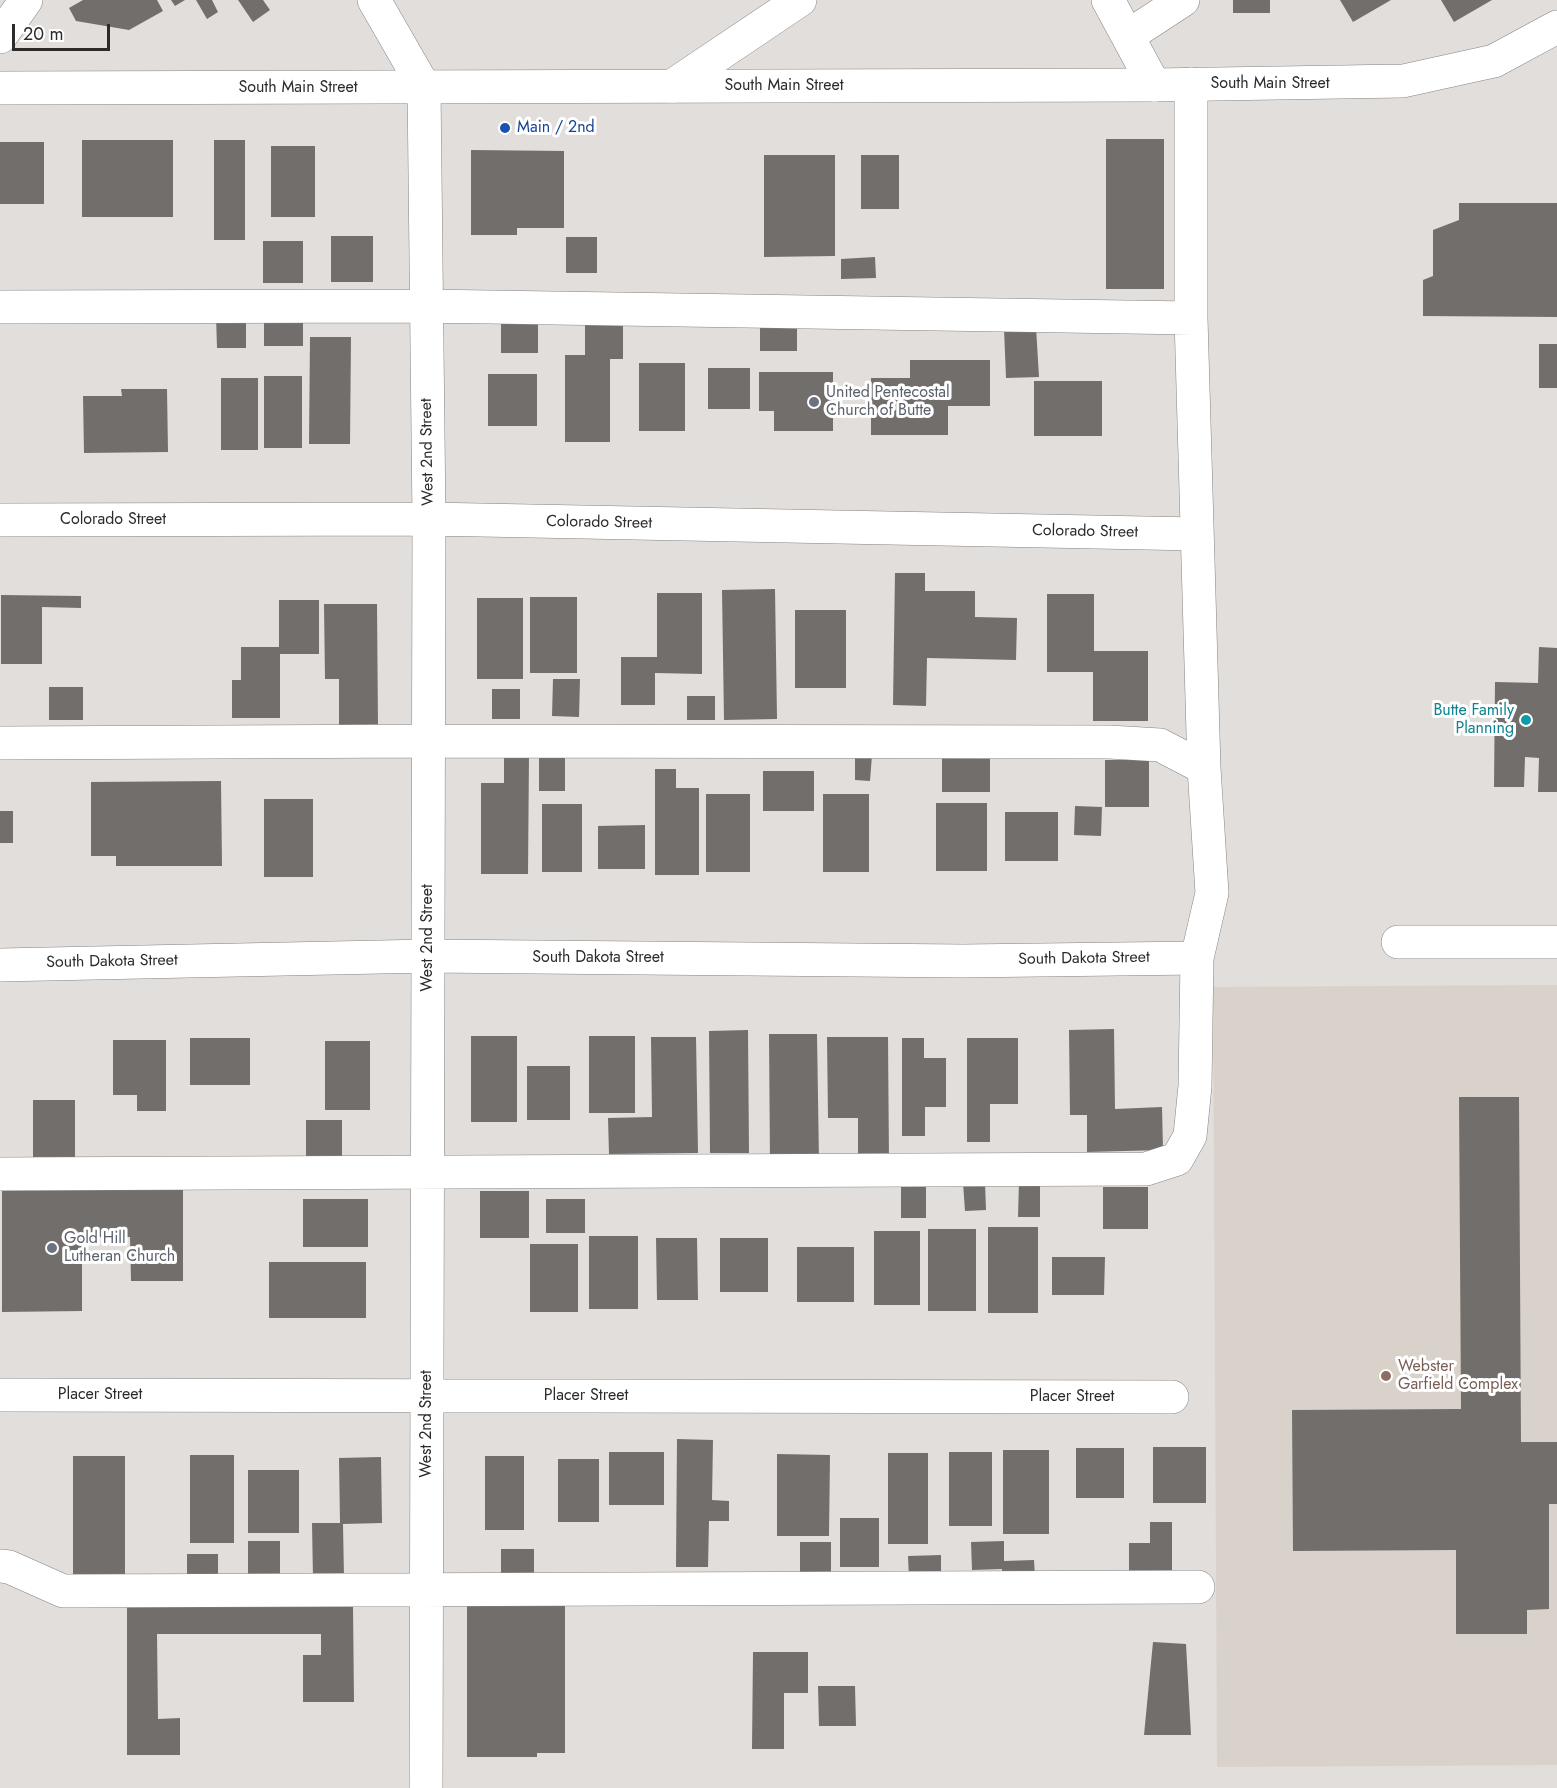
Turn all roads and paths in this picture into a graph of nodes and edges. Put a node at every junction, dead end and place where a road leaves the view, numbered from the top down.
1 (26, 0) edge
2 (800, 0) edge
3 (1108, 0) edge
4 (1183, 0) edge
5 (378, 1) edge
6 (1557, 27) edge
7 (1128, 36) junction
8 (0, 37) edge
9 (1191, 84) junction
10 (1154, 85) junction
11 (424, 87) junction
12 (672, 87) junction
13 (0, 88) edge
14 (426, 306) junction
15 (0, 307) edge
16 (1191, 318) junction
17 (429, 519) junction
18 (0, 520) edge
19 (1197, 534) junction
20 (429, 741) junction
21 (0, 743) edge
22 (1204, 768) junction
23 (1398, 942) dead end
24 (1557, 942) edge
25 (428, 956) junction
26 (1197, 958) junction
27 (0, 965) edge
28 (428, 1173) junction
29 (0, 1174) edge
30 (0, 1395) edge
31 (426, 1395) junction
32 (1172, 1397) dead end
33 (0, 1566) edge
34 (1198, 1587) dead end
35 (426, 1589) junction
36 (426, 1788) edge

1 - 8 street
2 - 12 street
3 - 7 street
4 - 7 street
5 - 11 street
6 - 9 street, South Main Street
7 - 10 street
9 - 10 street, South Main Street
9 - 16 street
10 - 12 street, South Main Street
11 - 12 street, South Main Street
11 - 13 street, South Main Street
11 - 14 street, West 2nd Street
14 - 15 street
14 - 16 street
14 - 17 street, West 2nd Street
16 - 19 street
17 - 18 street, Colorado Street
17 - 19 street, Colorado Street
17 - 20 street, West 2nd Street
19 - 22 street
20 - 21 street
20 - 22 street
20 - 25 street, West 2nd Street
22 - 26 street
23 - 24 street
25 - 26 street, South Dakota Street
25 - 27 street, South Dakota Street
25 - 28 street, West 2nd Street
26 - 28 street
28 - 29 street
28 - 31 street, West 2nd Street
30 - 31 street, Placer Street
31 - 32 street, Placer Street
31 - 35 street, West 2nd Street
33 - 35 street
34 - 35 street
35 - 36 street, West 2nd Street

